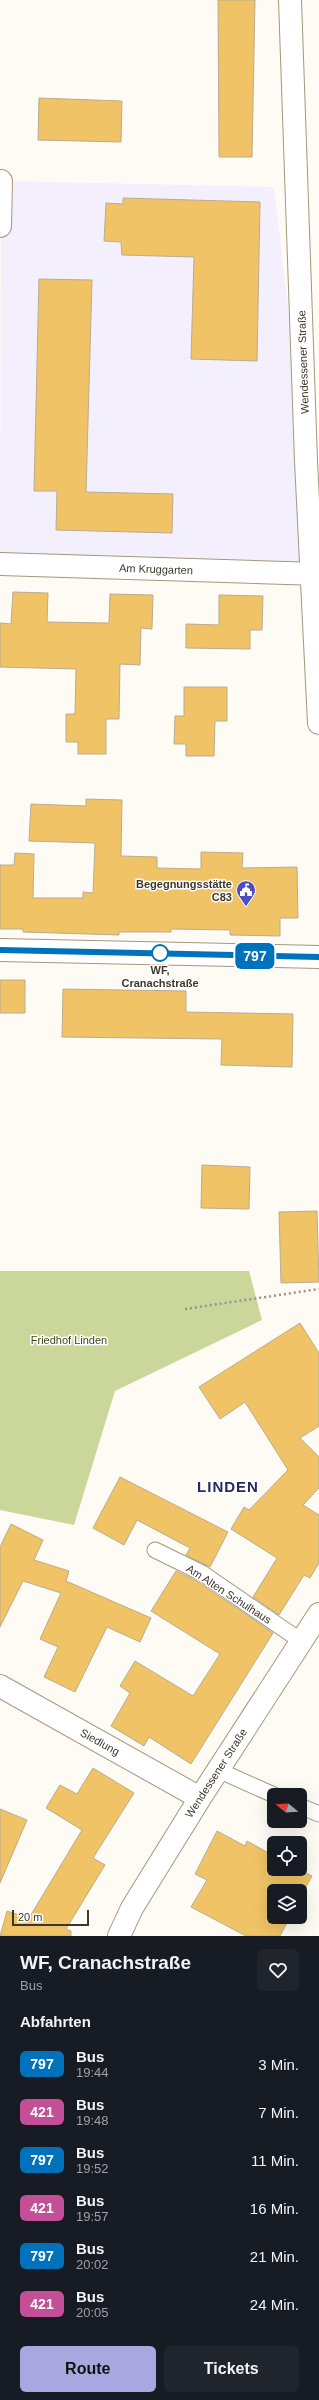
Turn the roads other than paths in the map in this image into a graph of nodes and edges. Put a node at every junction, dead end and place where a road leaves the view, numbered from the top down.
1 (290, 0) edge
2 (1, 181) edge
3 (0, 226) edge
4 (0, 564) edge
5 (316, 573) edge
6 (319, 723) edge
7 (0, 950) edge
8 (319, 957) edge
9 (155, 1550) dead end
10 (319, 1614) edge
11 (301, 1641) junction
12 (0, 1686) edge
13 (218, 1770) junction
14 (267, 1792) edge
15 (200, 1798) junction
16 (307, 1809) edge
17 (319, 1814) edge
18 (119, 1936) edge

1 - 5 street, Wendessener Straße
2 - 3 street
4 - 5 street, Am Kruggarten
5 - 6 street, Wendessener Straße
7 - 8 street
9 - 11 lane, Am Alten Schulhaus
10 - 11 street, Wendessener Straße
11 - 13 street, Wendessener Straße
12 - 15 street, Siedlung
13 - 14 lane
13 - 15 street, Wendessener Straße
15 - 18 street, Wendessener Straße
16 - 17 lane

